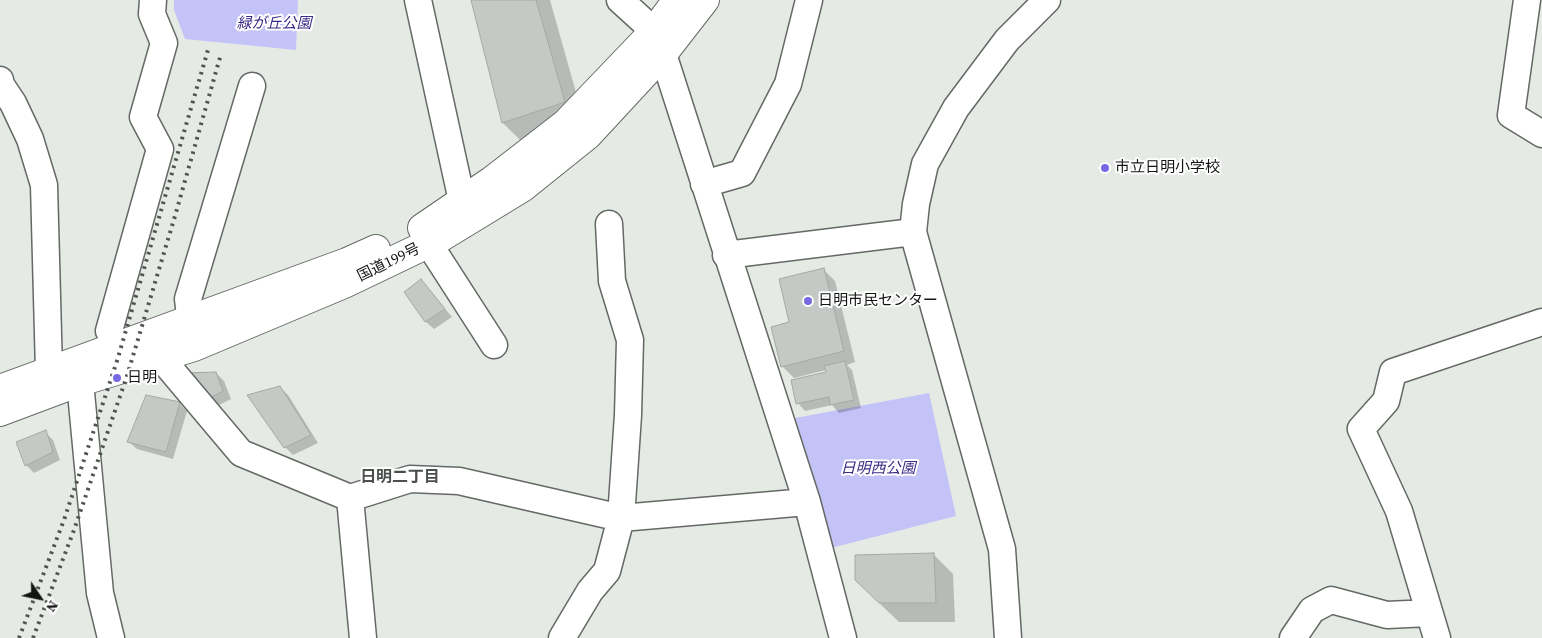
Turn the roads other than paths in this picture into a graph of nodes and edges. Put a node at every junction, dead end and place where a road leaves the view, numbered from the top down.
1 (153, 0) edge
2 (418, 0) edge
3 (620, 0) edge
4 (677, 0) edge
5 (705, 0) edge
6 (809, 0) edge
7 (1047, 0) edge
8 (1527, 0) edge
9 (659, 43) junction
10 (0, 84) edge
11 (252, 86) dead end
12 (1542, 134) edge
13 (704, 184) junction
14 (462, 202) junction
15 (609, 224) dead end
16 (913, 232) junction
17 (429, 244) junction
18 (726, 256) junction
19 (191, 320) junction
20 (1542, 322) edge
21 (109, 331) dead end
22 (494, 345) dead end
23 (194, 348) junction
24 (161, 358) junction
25 (49, 371) junction
26 (80, 382) junction
27 (0, 389) edge
28 (0, 412) edge
29 (350, 498) junction
30 (807, 502) junction
31 (621, 518) junction
32 (1429, 613) junction
33 (111, 638) edge
34 (363, 638) edge
35 (562, 638) edge
36 (843, 638) edge
37 (1008, 638) edge
38 (1293, 638) edge
39 (1437, 638) edge

1 - 21 street
2 - 14 street
3 - 9 street
4 - 9 highway, 国道199号
5 - 9 highway, 国道199号
6 - 13 street
7 - 16 street
8 - 12 street
9 - 13 street
9 - 14 highway, 国道199号
9 - 17 highway, 国道199号
10 - 25 street
11 - 19 street
13 - 18 street
14 - 19 highway, 国道199号
15 - 31 street
16 - 18 street
16 - 37 street
17 - 22 street
17 - 23 highway, 国道199号
18 - 30 street
19 - 23 street
19 - 25 highway, 国道199号
20 - 32 street
23 - 24 highway, 国道199号
24 - 26 highway, 国道199号
24 - 29 street
25 - 26 street
25 - 27 highway, 国道199号
26 - 28 highway, 国道199号
26 - 33 street
29 - 31 street
29 - 34 street
30 - 31 street
30 - 36 street
31 - 35 street
32 - 38 street
32 - 39 street

